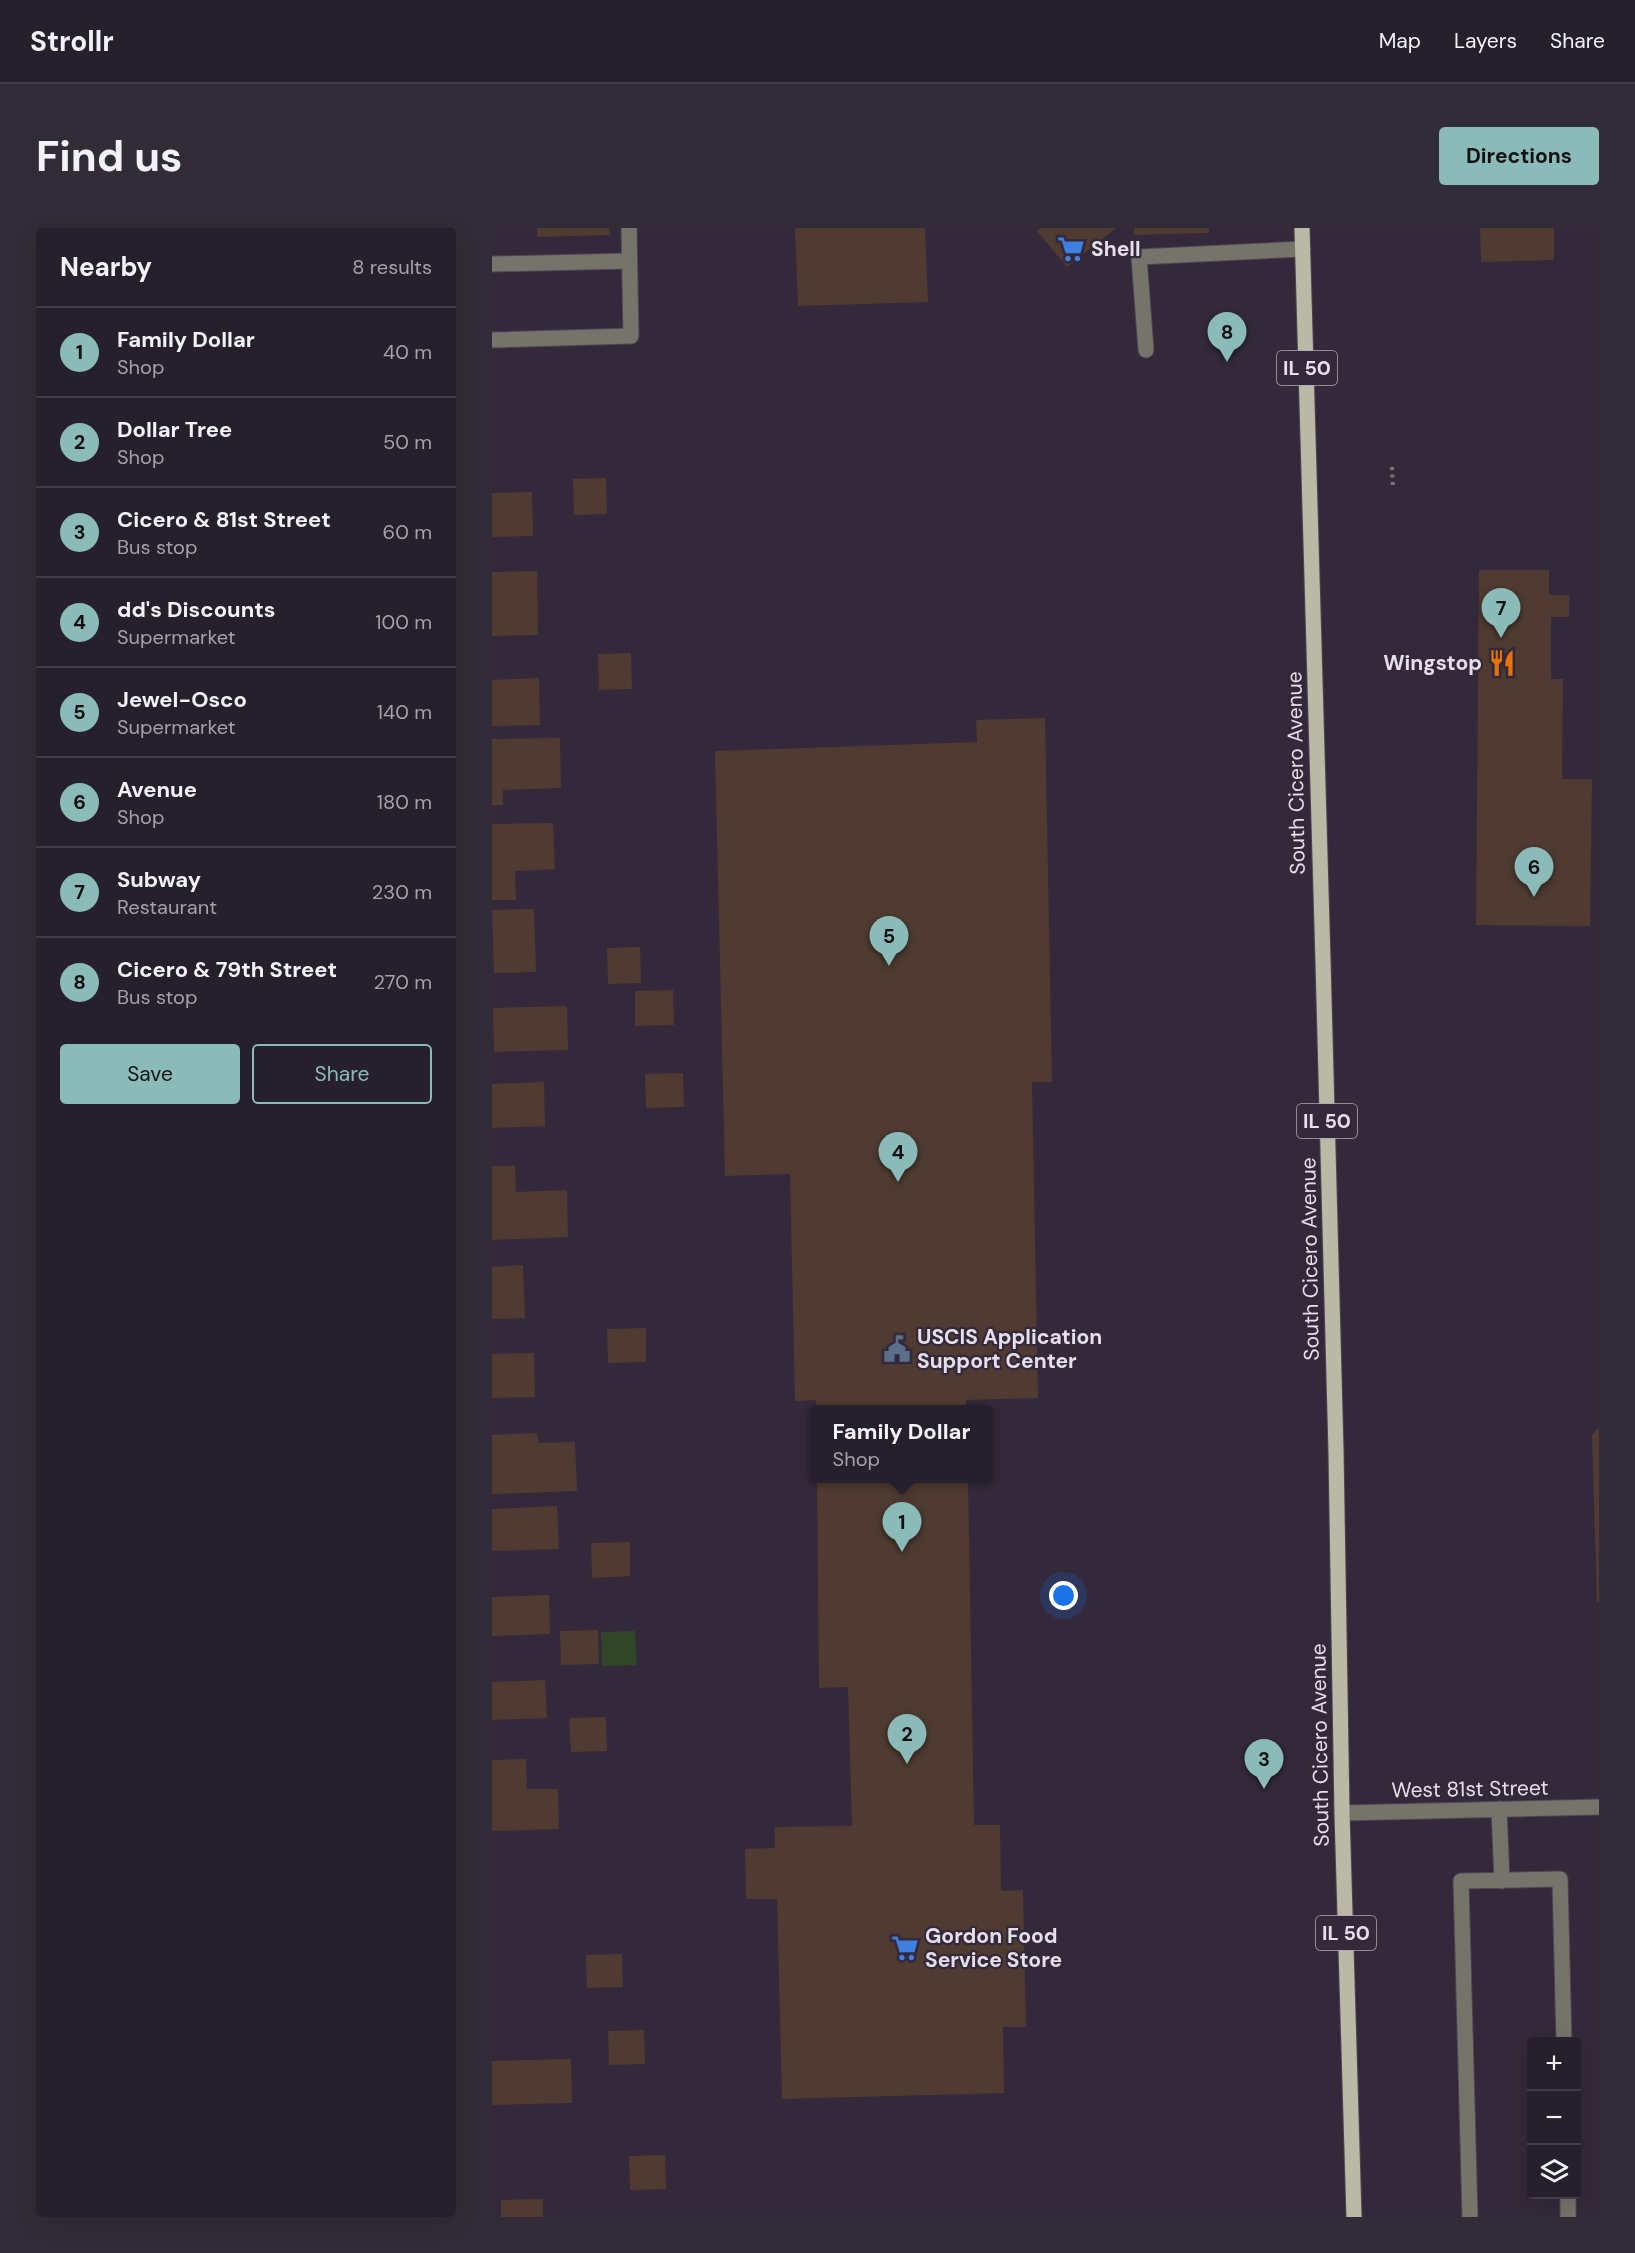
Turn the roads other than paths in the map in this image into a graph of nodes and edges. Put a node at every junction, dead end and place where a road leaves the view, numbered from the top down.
1 (629, 228) edge
2 (1302, 228) edge
3 (1303, 249) junction
4 (629, 261) junction
5 (492, 264) edge
6 (492, 340) edge
7 (1146, 350) dead end
8 (1599, 1807) edge
9 (1500, 1809) junction
10 (1342, 1813) junction
11 (1502, 1881) junction
12 (1564, 2037) edge
13 (1568, 2199) edge
14 (1354, 2217) edge
15 (1470, 2217) edge
16 (1568, 2217) edge

1 - 4 street
2 - 3 main road, South Cicero Avenue / IL 50
3 - 7 street
3 - 10 main road, South Cicero Avenue / IL 50
4 - 5 street
4 - 6 street
8 - 9 street, West 81st Street
9 - 10 street, West 81st Street
9 - 11 street
10 - 14 main road, South Cicero Avenue / IL 50
11 - 12 street
11 - 15 street
13 - 16 street

